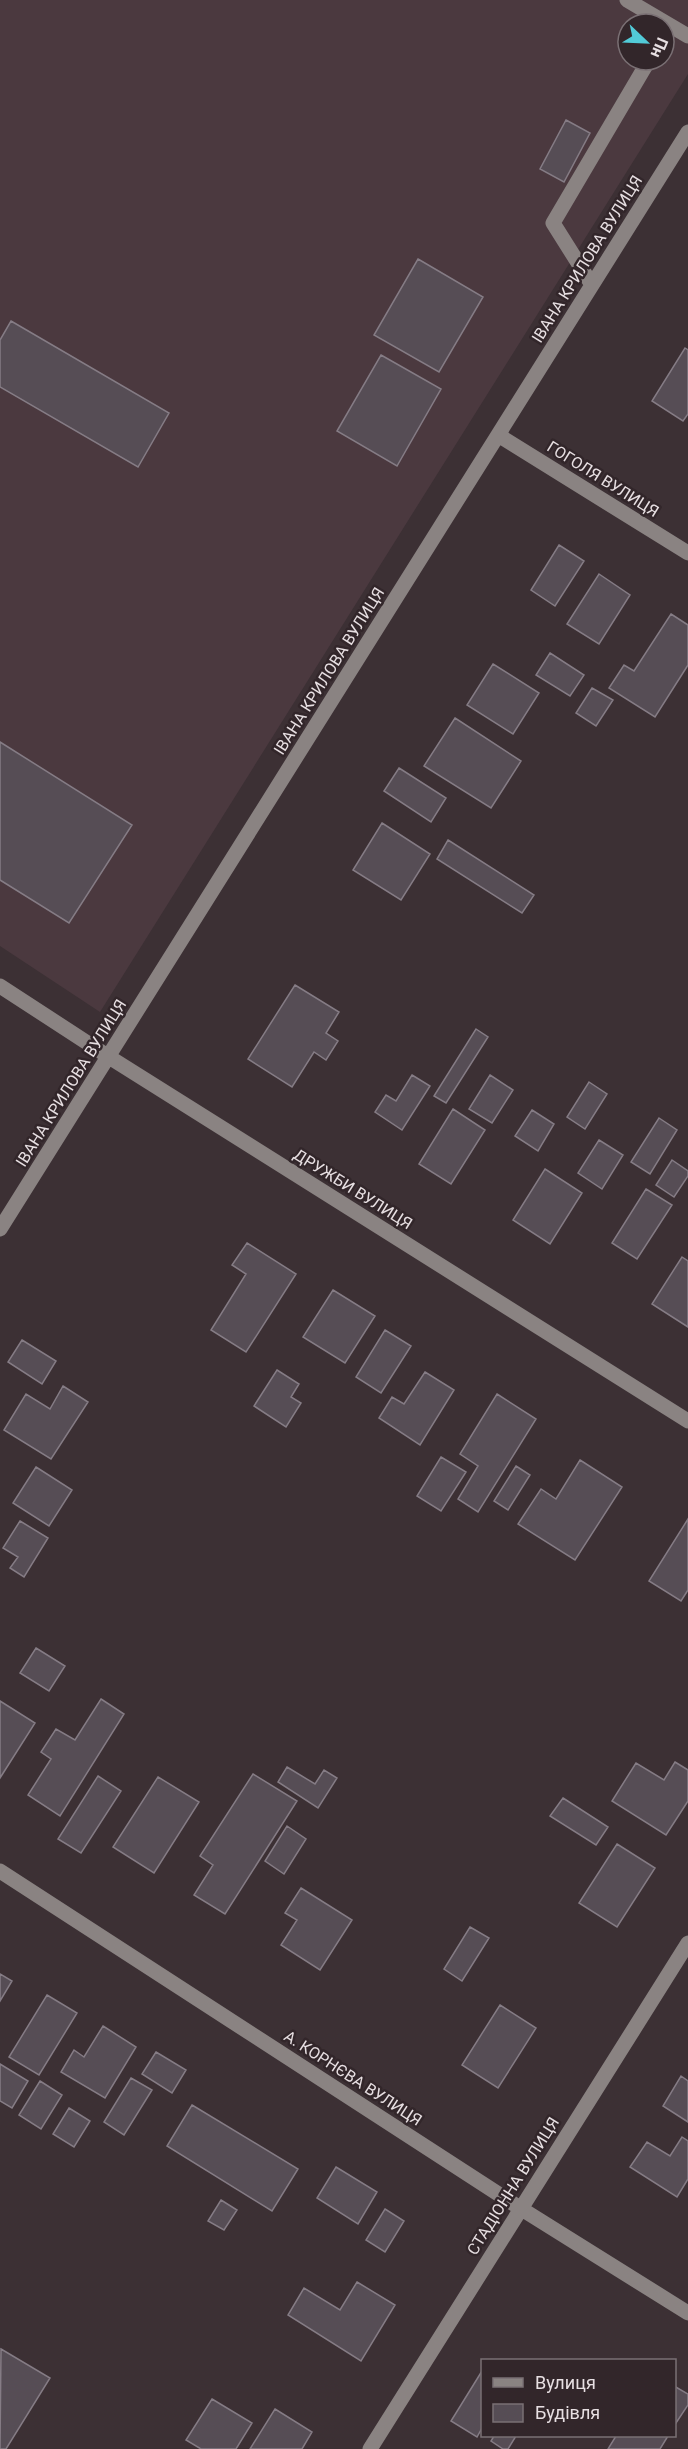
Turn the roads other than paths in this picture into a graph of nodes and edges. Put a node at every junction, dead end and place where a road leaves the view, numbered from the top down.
1 (627, 0) edge
2 (643, 12) edge
3 (642, 72) edge
4 (688, 132) edge
5 (592, 285) junction
6 (498, 435) junction
7 (688, 553) edge
8 (0, 986) edge
9 (109, 1058) junction
10 (0, 1229) edge
11 (688, 1421) edge
12 (0, 1871) edge
13 (688, 1943) edge
14 (520, 2208) junction
15 (688, 2313) edge
16 (370, 2449) edge

1 - 2 street
3 - 5 street
4 - 5 street, ІВАНА КРИЛОВА ВУЛИЦЯ
5 - 6 street, ІВАНА КРИЛОВА ВУЛИЦЯ
6 - 7 street, ГОГОЛЯ ВУЛИЦЯ
6 - 9 street, ІВАНА КРИЛОВА ВУЛИЦЯ
8 - 9 street, ДРУЖБИ ВУЛИЦЯ
9 - 10 street, ІВАНА КРИЛОВА ВУЛИЦЯ
9 - 11 street, ДРУЖБИ ВУЛИЦЯ
12 - 14 street, А. КОРНЄВА ВУЛИЦЯ
13 - 14 street, СТАДІОННА ВУЛИЦЯ
14 - 15 street, А. КОРНЄВА ВУЛИЦЯ
14 - 16 street, СТАДІОННА ВУЛИЦЯ

